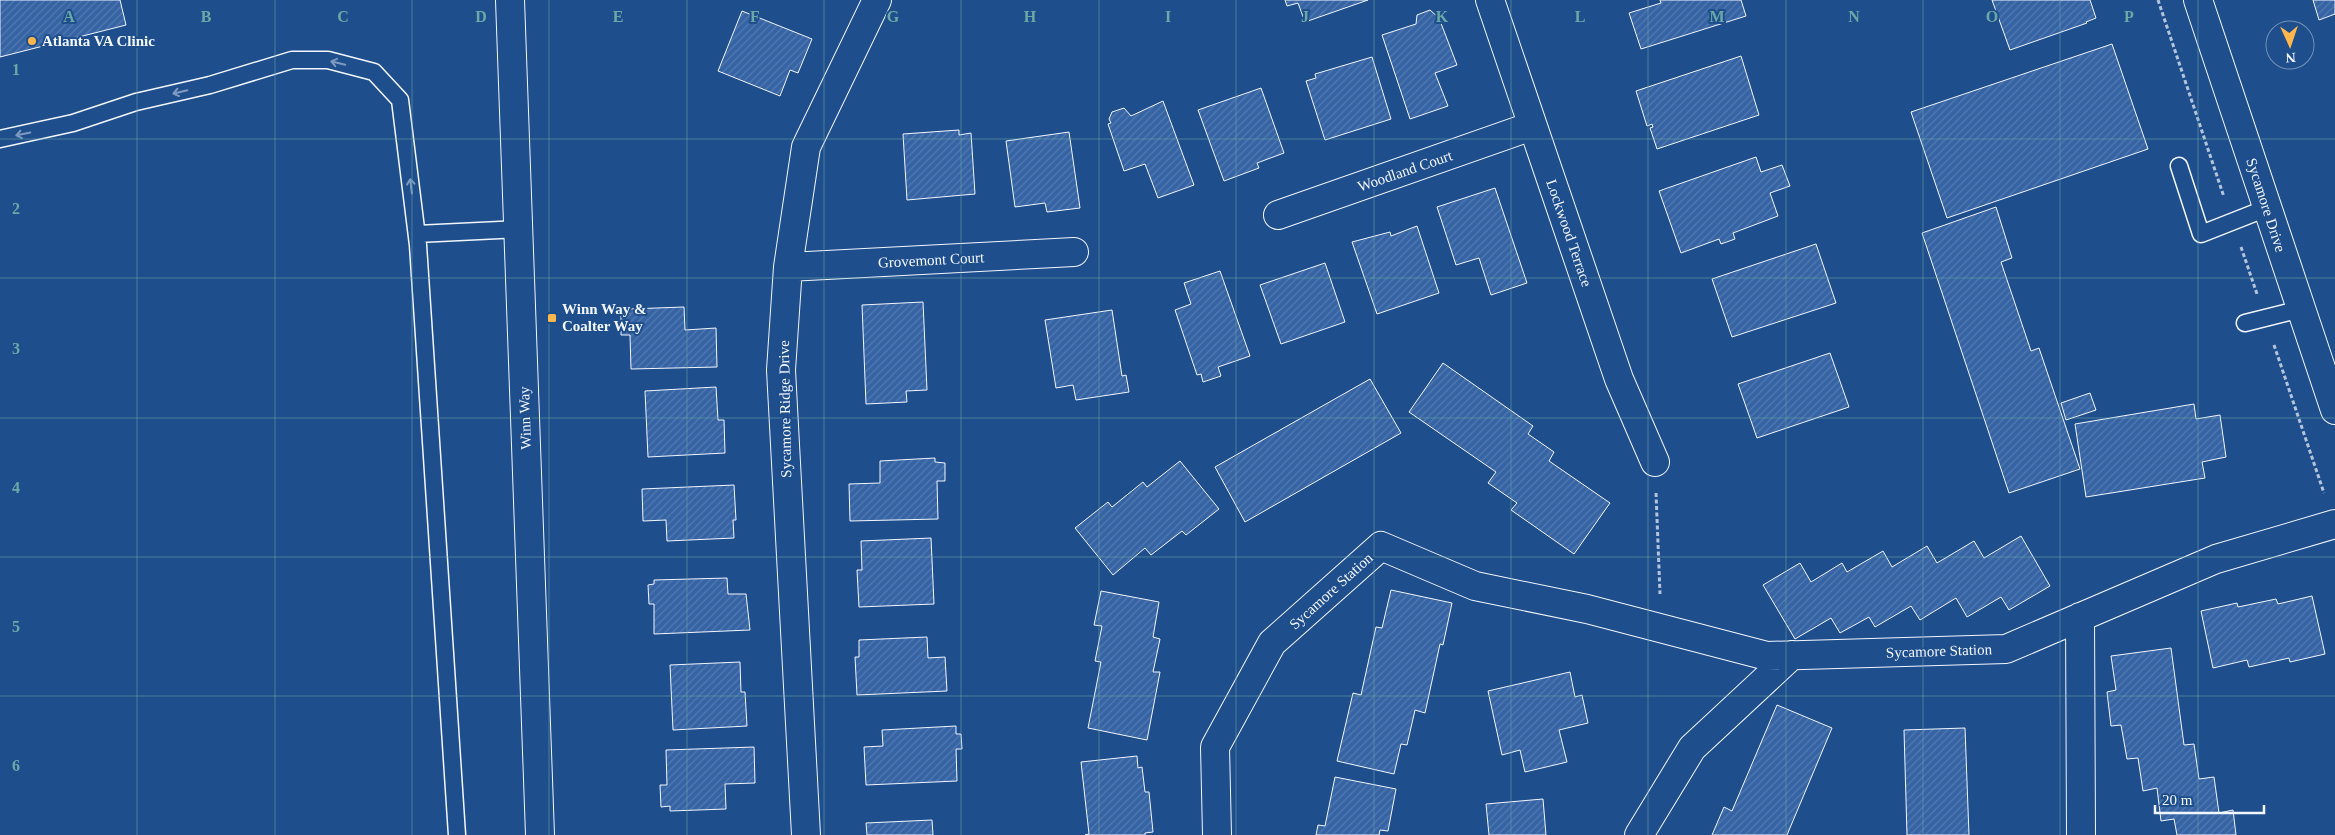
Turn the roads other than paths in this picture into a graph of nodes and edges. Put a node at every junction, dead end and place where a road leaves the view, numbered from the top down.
1 (510, 0) edge
2 (877, 0) edge
3 (1490, 0) edge
4 (2198, 0) edge
5 (1532, 126) junction
6 (0, 139) edge
7 (2179, 166) dead end
8 (2268, 208) junction
9 (1278, 215) dead end
10 (518, 229) junction
11 (417, 234) junction
12 (1074, 252) dead end
13 (788, 267) junction
14 (2301, 309) junction
15 (2245, 323) dead end
16 (2335, 410) edge
17 (1655, 462) road end
18 (2331, 512) edge
19 (2080, 617) junction
20 (1792, 655) junction
21 (457, 835) edge
22 (540, 835) edge
23 (806, 835) edge
24 (1218, 835) edge
25 (1639, 835) edge
26 (2081, 835) edge

1 - 10 street, Winn Way
2 - 13 street, Sycamore Ridge Drive
3 - 5 street, Lockwood Terrace
4 - 8 street, Sycamore Drive
5 - 9 street, Woodland Court
5 - 17 street, Lockwood Terrace
11 -> 6 lane
7 - 8 lane
8 - 14 street, Sycamore Drive
10 - 11 lane
10 - 22 street, Winn Way
11 - 21 lane
12 - 13 street, Grovemont Court
13 - 23 street, Sycamore Ridge Drive
14 - 15 lane
14 - 16 street, Sycamore Drive
18 - 19 street, Sycamore Station
19 - 20 street, Sycamore Station
19 - 26 street
20 - 24 street, Sycamore Station
20 - 25 street

